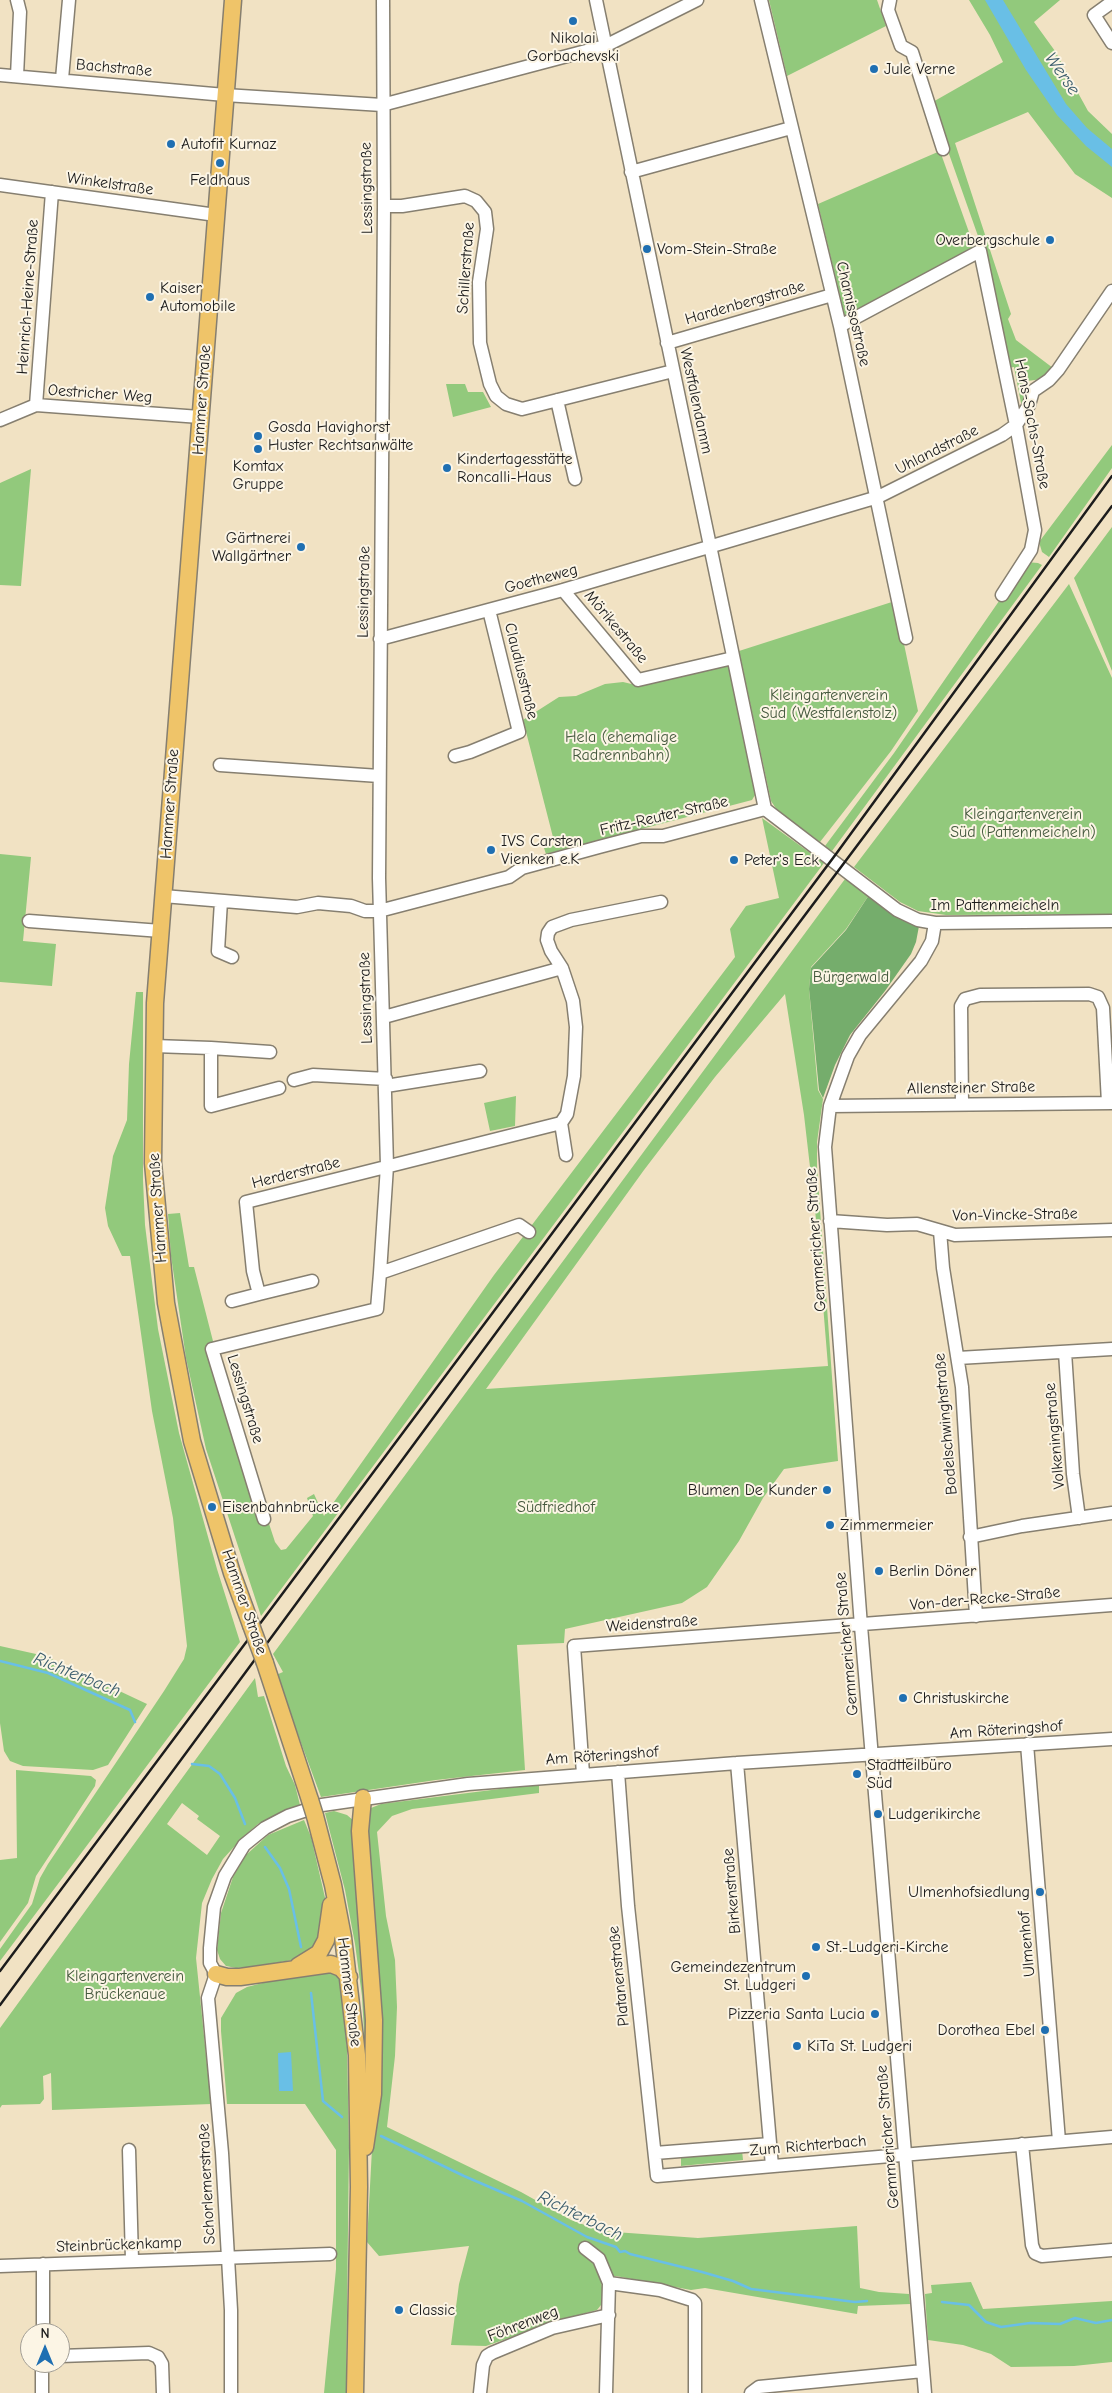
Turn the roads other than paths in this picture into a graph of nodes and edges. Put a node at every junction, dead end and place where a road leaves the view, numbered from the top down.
1 (69, 0) edge
2 (233, 0) edge
3 (383, 0) edge
4 (596, 0) edge
5 (697, 0) edge
6 (761, 0) edge
7 (890, 0) edge
8 (1112, 2) edge
9 (19, 4) edge
10 (1112, 43) edge
11 (605, 46) junction
12 (0, 75) edge
13 (17, 76) junction
14 (62, 79) junction
15 (225, 95) junction
16 (382, 106) junction
17 (791, 128) junction
18 (943, 150) dead end
19 (631, 172) junction
20 (0, 185) edge
21 (52, 192) junction
22 (384, 206) junction
23 (216, 215) junction
24 (1112, 291) edge
25 (832, 295) junction
26 (840, 326) junction
27 (667, 343) junction
28 (673, 371) junction
29 (556, 400) junction
30 (36, 406) junction
31 (200, 417) junction
32 (0, 420) edge
33 (1016, 425) junction
34 (574, 479) dead end
35 (878, 497) junction
36 (710, 548) junction
37 (563, 590) junction
38 (1002, 595) dead end
39 (490, 610) junction
40 (906, 638) dead end
41 (380, 639) junction
42 (733, 658) junction
43 (455, 756) dead end
44 (220, 764) dead end
45 (379, 776) junction
46 (765, 809) junction
47 (163, 896) junction
48 (221, 901) junction
49 (661, 902) dead end
50 (379, 911) junction
51 (29, 921) dead end
52 (1112, 921) edge
53 (935, 923) junction
54 (160, 932) junction
55 (232, 957) dead end
56 (562, 968) junction
57 (384, 1016) junction
58 (154, 1046) junction
59 (211, 1048) junction
60 (270, 1052) dead end
61 (480, 1071) dead end
62 (294, 1080) dead end
63 (386, 1083) junction
64 (279, 1088) dead end
65 (1110, 1103) edge
66 (962, 1104) junction
67 (830, 1106) junction
68 (561, 1123) junction
69 (566, 1155) dead end
70 (387, 1166) junction
71 (830, 1221) junction
72 (1112, 1230) edge
73 (940, 1231) junction
74 (529, 1232) dead end
75 (380, 1273) junction
76 (312, 1281) dead end
77 (259, 1294) junction
78 (232, 1301) dead end
79 (1112, 1349) edge
80 (1065, 1352) junction
81 (958, 1358) junction
82 (1112, 1513) edge
83 (1079, 1518) junction
84 (264, 1519) dead end
85 (970, 1537) junction
86 (1112, 1605) edge
87 (976, 1616) junction
88 (861, 1626) junction
89 (1112, 1738) edge
90 (1027, 1744) junction
91 (873, 1755) junction
92 (737, 1763) junction
93 (618, 1772) junction
94 (583, 1774) junction
95 (363, 1798) junction
96 (333, 1885) junction
97 (294, 1969) junction
98 (216, 1974) junction
99 (349, 1976) junction
100 (1112, 2137) edge
101 (1060, 2141) junction
102 (770, 2144) junction
103 (1022, 2144) junction
104 (129, 2150) dead end
105 (655, 2153) junction
106 (906, 2154) junction
107 (772, 2166) junction
108 (359, 2174) junction
109 (657, 2176) joint
110 (585, 2248) dead end
111 (1112, 2250) edge
112 (330, 2254) dead end
113 (227, 2257) junction
114 (132, 2260) junction
115 (43, 2264) junction
116 (0, 2266) edge
117 (609, 2283) junction
118 (609, 2315) junction
119 (43, 2323) edge
120 (70, 2356) edge
121 (923, 2371) junction
122 (42, 2373) edge
123 (755, 2390) edge
124 (42, 2393) edge
125 (163, 2393) edge
126 (231, 2393) edge
127 (355, 2393) edge
128 (480, 2393) edge
129 (606, 2393) edge
130 (695, 2393) edge
131 (925, 2393) edge

1 - 14 street
2 - 15 main road, Hammer Straße
3 - 16 street, Lessingstraße
4 - 11 street, Westfalendamm
5 - 11 street, Bachstraße
6 - 17 street, Chamissostraße
7 - 18 street
8 - 10 street
9 - 13 street
11 - 16 street, Bachstraße
11 - 19 street, Westfalendamm
12 - 13 street, Bachstraße
13 - 14 street, Bachstraße
14 - 15 street, Bachstraße
15 - 16 street, Bachstraße
15 - 23 main road, Hammer Straße
16 - 22 street, Lessingstraße
17 - 19 street
17 - 25 street, Chamissostraße
19 - 27 street, Westfalendamm
20 - 21 street, Winkelstraße
21 - 23 street, Winkelstraße
21 - 30 street, Heinrich-Heine-Straße
22 - 29 street, Schillerstraße
22 - 41 street, Lessingstraße
23 - 31 main road, Hammer Straße
24 - 33 street, Uhlandstraße
25 - 26 street, Chamissostraße
25 - 27 street, Hardenbergstraße
26 - 33 street, Hans-Sachs-Straße
26 - 35 street, Chamissostraße
27 - 28 street, Westfalendamm
28 - 29 street, Schillerstraße
28 - 36 street, Westfalendamm
29 - 34 street
30 - 31 street, Oestricher Weg
30 - 32 street, Oestricher Weg
31 - 47 main road, Hammer Straße
33 - 35 street, Uhlandstraße
33 - 38 street, Hans-Sachs-Straße
35 - 36 street, Uhlandstraße
35 - 40 street, Chamissostraße
36 - 37 street, Goetheweg
36 - 42 street, Westfalendamm
37 - 39 street, Goetheweg
37 - 42 street, Mörikestraße
39 - 41 street, Goetheweg
39 - 43 street, Claudiusstraße
41 - 45 street, Lessingstraße
42 - 46 street, Westfalendamm
44 - 45 street
45 - 50 street, Lessingstraße
46 - 50 street, Fritz-Reuter-Straße
46 - 53 street, Im Pattenmeicheln
47 - 48 street, Fritz-Reuter-Straße
47 - 54 main road, Hammer Straße
48 - 50 street, Fritz-Reuter-Straße
48 - 55 street
49 - 56 street
50 - 57 street, Lessingstraße
51 - 54 street
52 - 53 street, Im Pattenmeicheln
53 - 67 street, Gemmericher Straße
54 - 58 main road, Hammer Straße
56 - 57 street
56 - 68 street
57 - 63 street, Lessingstraße
58 - 59 street
58 - 96 main road, Hammer Straße, bridge
59 - 60 street
59 - 64 street
61 - 63 street
62 - 63 street
63 - 70 street, Lessingstraße
65 - 66 street, Allensteiner Straße
65 - 66 street
66 - 67 street, Allensteiner Straße
67 - 71 street, Gemmericher Straße
68 - 69 street
68 - 70 street
70 - 75 street, Lessingstraße
70 - 77 street, Herderstraße
71 - 73 street, Von-Vincke-Straße
71 - 88 street, Gemmericher Straße
72 - 73 street, Von-Vincke-Straße
73 - 81 street, Bodelschwinghstraße
74 - 75 street
75 - 84 street, Lessingstraße
76 - 77 street
77 - 78 street
79 - 80 street
80 - 81 street
80 - 83 street, Volkeningstraße
81 - 85 street, Bodelschwinghstraße
82 - 83 street
83 - 85 street
85 - 87 street, Bodelschwinghstraße
86 - 87 street, Von-der-Recke-Straße
87 - 88 street, Von-der-Recke-Straße
88 - 91 street, Gemmericher Straße
88 - 94 street, Weidenstraße
89 - 90 street, Am Röteringshof
90 - 91 street, Am Röteringshof
90 - 101 street, Ulmenhof
91 - 92 street, Am Röteringshof
91 - 106 street, Gemmericher Straße
92 - 93 street, Am Röteringshof
92 - 102 street, Birkenstraße
93 - 94 street, Am Röteringshof
93 - 105 street, Platanenstraße
94 - 95 street, Am Röteringshof
95 - 98 street, Am Röteringshof
95 - 108 main road
96 - 97 main road
96 - 99 main road, Hammer Straße
97 - 98 main road
97 - 99 main road
98 - 113 street, Schorlemerstraße
99 - 108 main road, Hammer Straße
100 - 101 street, Zum Richterbach
101 - 103 street, Zum Richterbach
102 - 105 street, Zum Richterbach
102 - 107 street, Birkenstraße
103 - 106 street, Zum Richterbach
103 - 111 street
104 - 114 street
105 - 109 street, Platanenstraße
106 - 107 street, Zum Richterbach
106 - 121 street, Gemmericher Straße
107 - 109 street, Zum Richterbach
108 - 127 main road, Hammer Straße
110 - 117 street
112 - 113 street, Steinbrückenkamp
113 - 114 street, Steinbrückenkamp
113 - 126 street, Schorlemerstraße
114 - 115 street, Steinbrückenkamp
115 - 116 street, Steinbrückenkamp
115 - 119 street
117 - 118 street
117 - 130 street
118 - 128 street, Föhrenweg
118 - 129 street
120 - 125 street
121 - 123 street
121 - 131 street, Gemmericher Straße
122 - 124 street

